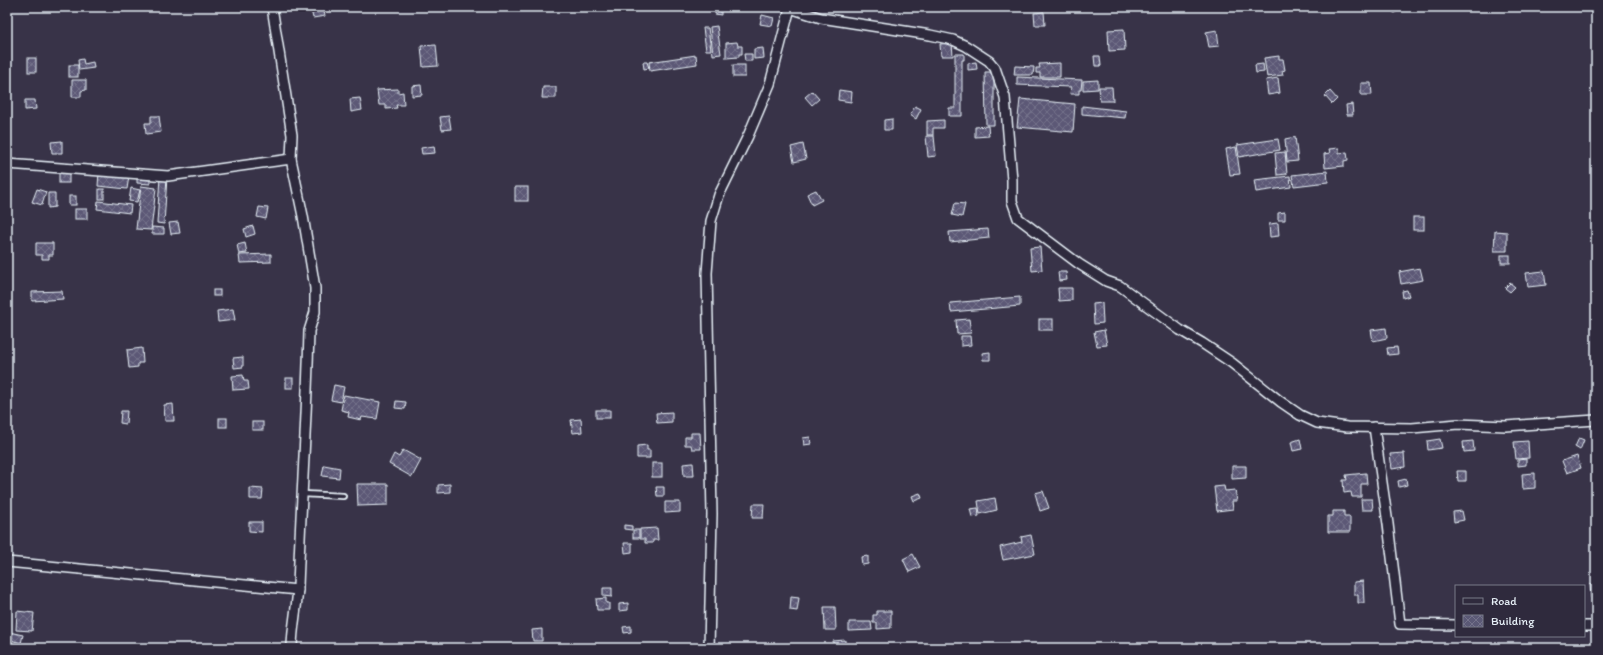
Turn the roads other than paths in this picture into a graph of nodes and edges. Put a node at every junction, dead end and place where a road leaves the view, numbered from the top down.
1 (272, 7) edge
2 (788, 8) edge
3 (291, 159) junction
4 (7, 164) edge
5 (1596, 420) edge
6 (1374, 427) junction
7 (303, 494) junction
8 (343, 496) dead end
9 (7, 562) edge
10 (298, 590) junction
11 (1455, 624) edge
12 (1585, 626) edge
13 (1596, 626) edge
14 (292, 648) edge
15 (709, 648) edge

1 - 3 street
2 - 6 street
2 - 15 street
3 - 4 street
3 - 7 street
5 - 6 street
6 - 11 street
7 - 8 lane
7 - 10 street
9 - 10 street
10 - 14 street
12 - 13 street

